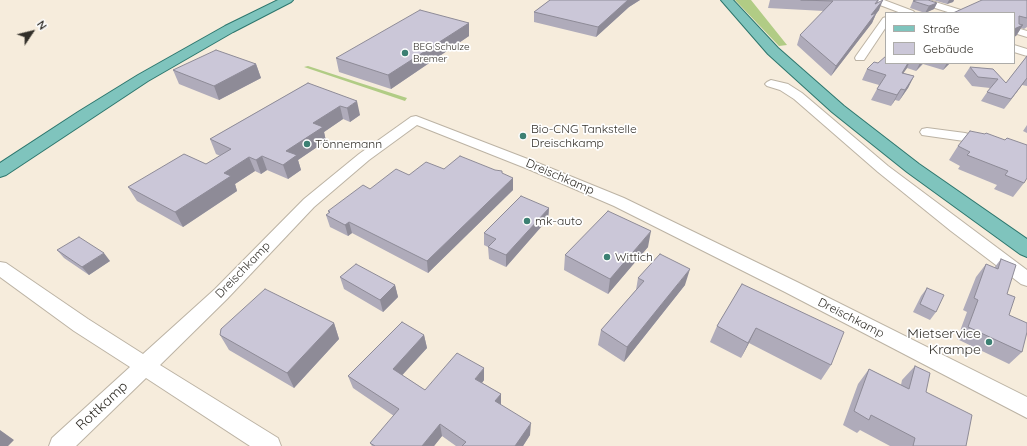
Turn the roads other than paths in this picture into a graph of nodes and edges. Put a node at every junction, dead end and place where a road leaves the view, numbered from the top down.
1 (287, 0) edge
2 (727, 0) edge
3 (875, 0) edge
4 (920, 0) edge
5 (893, 7) edge
6 (907, 12) edge
7 (958, 12) edge
8 (885, 21) edge
9 (1015, 30) edge
10 (1027, 34) edge
11 (1015, 48) edge
12 (1027, 52) edge
13 (860, 58) dead end
14 (771, 84) dead end
15 (927, 132) dead end
16 (1027, 154) edge
17 (0, 171) edge
18 (1027, 250) edge
19 (0, 268) edge
20 (1027, 279) edge
21 (144, 366) junction
22 (1027, 408) edge
23 (60, 446) edge
24 (270, 446) edge

1 - 17 main road
2 - 18 main road
3 - 5 street
4 - 7 street
5 - 6 street
8 - 13 street
9 - 10 street
11 - 12 street
14 - 20 street
15 - 16 street
19 - 21 street
21 - 22 street, Dreischkamp
21 - 23 street, Rottkamp
21 - 24 street

